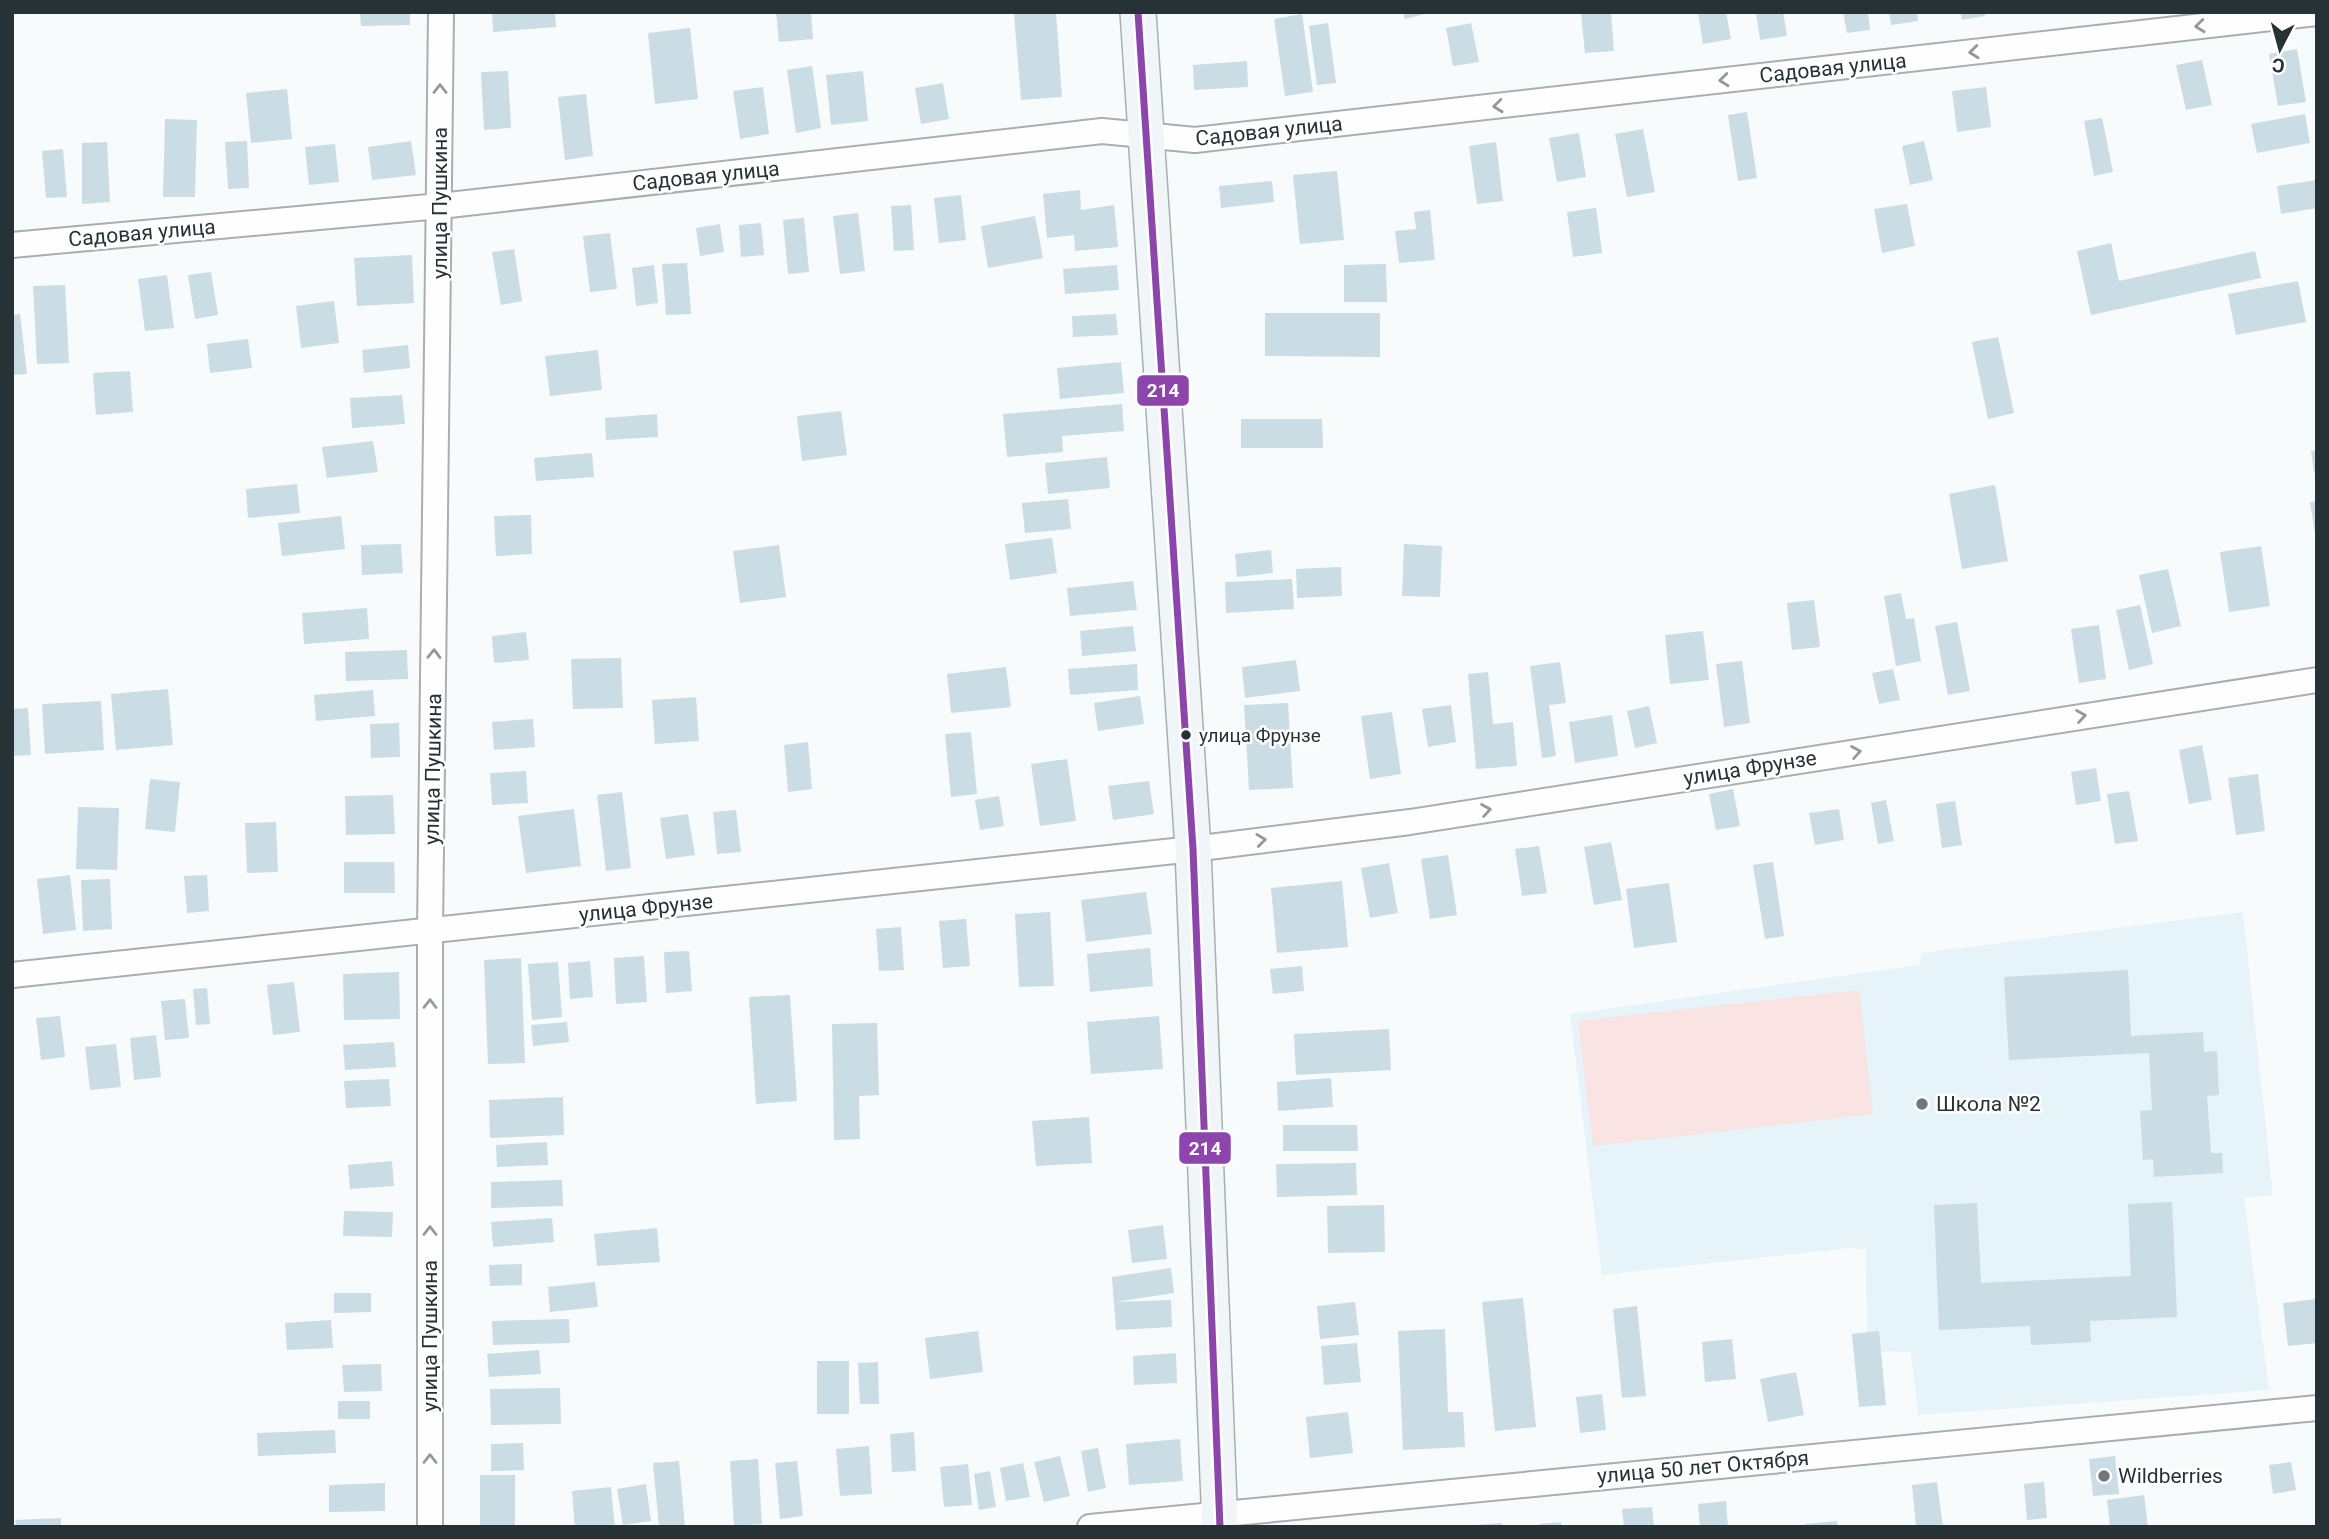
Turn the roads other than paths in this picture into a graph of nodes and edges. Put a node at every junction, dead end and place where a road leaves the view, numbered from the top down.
1 (440, 12) edge
2 (1138, 12) edge
3 (2317, 13) edge
4 (1147, 135) junction
5 (440, 206) junction
6 (12, 245) edge
7 (2317, 680) edge
8 (1193, 849) junction
9 (430, 931) junction
10 (12, 975) edge
11 (2317, 1408) edge
12 (1219, 1520) edge
13 (430, 1527) edge
14 (1090, 1527) edge

5 -> 1 street, улица Пушкина
2 - 4 main road
3 -> 4 street, Садовая улица
4 - 5 street, Садовая улица
4 - 8 main road
5 - 6 street, Садовая улица
9 -> 5 street, улица Пушкина
8 -> 7 street, улица Фрунзе
8 - 9 street, улица Фрунзе
8 - 12 main road
9 - 10 street, улица Фрунзе
13 -> 9 street, улица Пушкина
11 - 12 street, улица 50 лет Октября
12 - 14 street, улица 50 лет Октября

